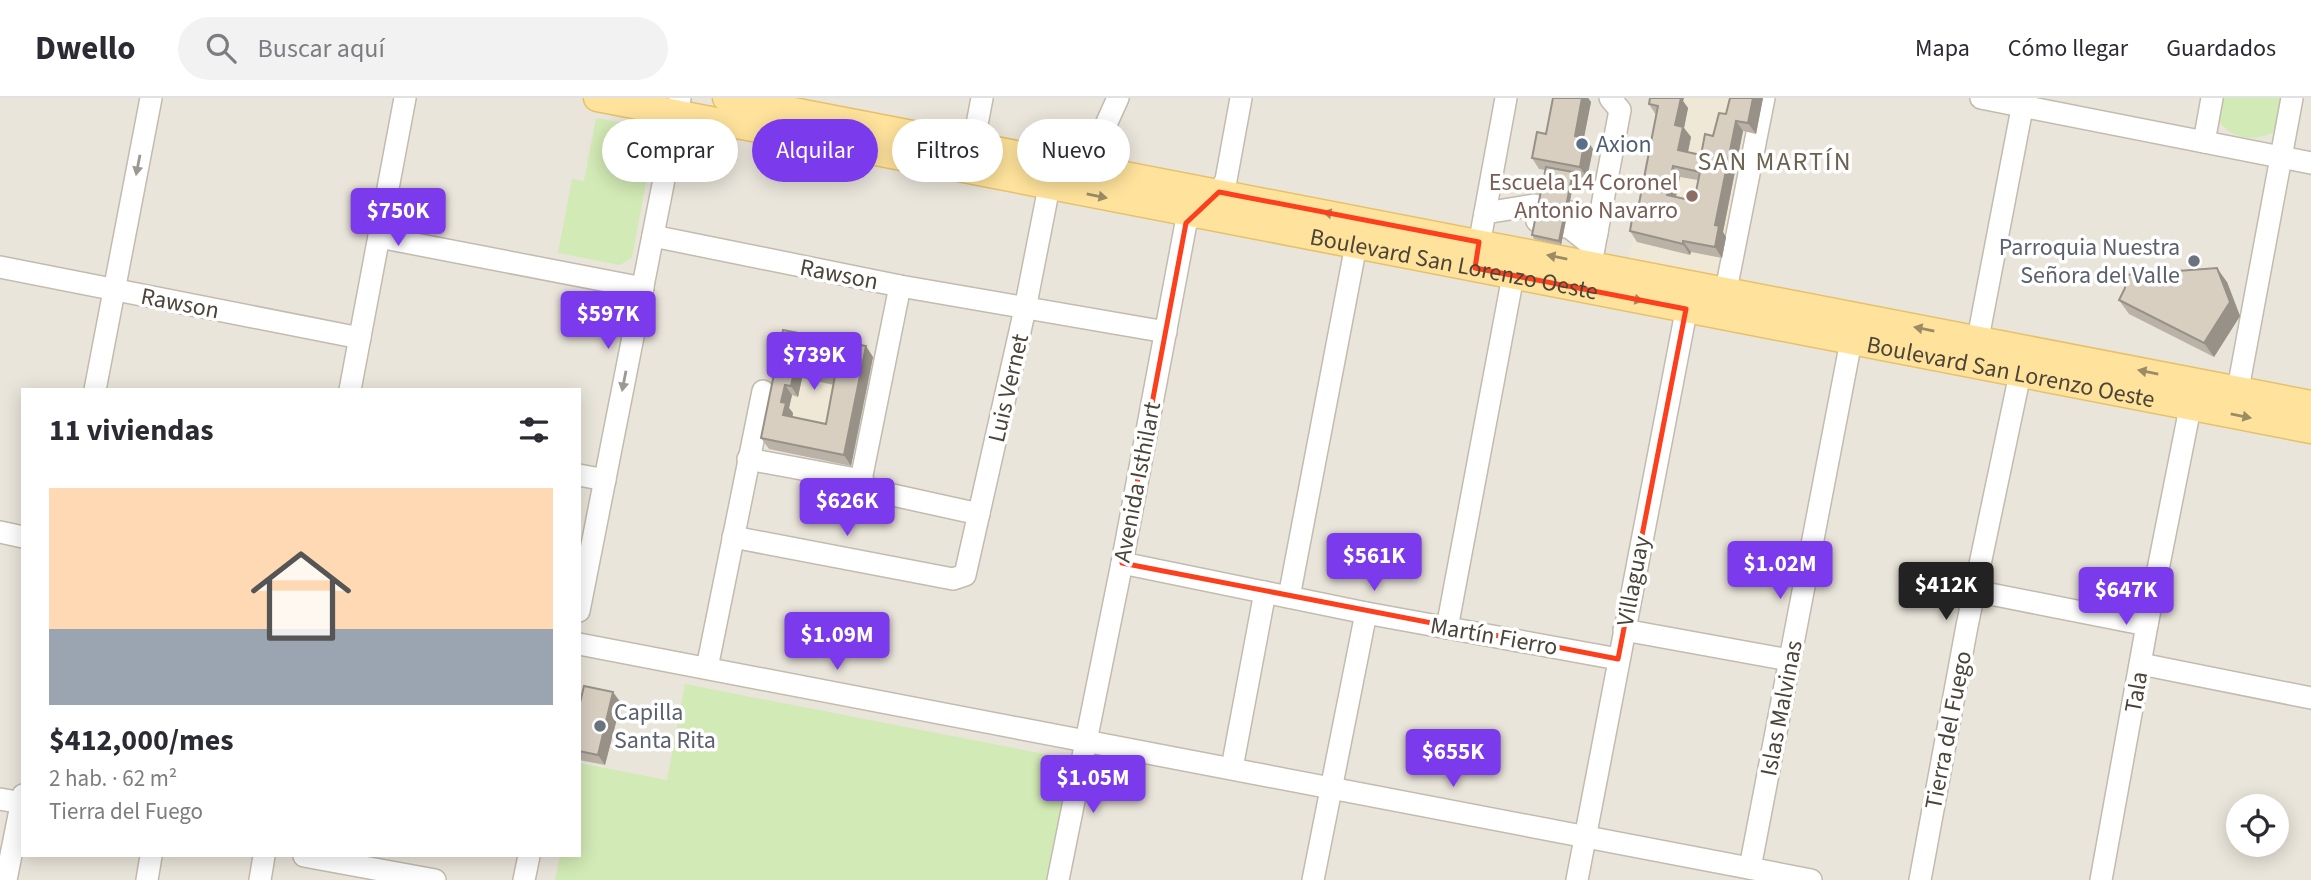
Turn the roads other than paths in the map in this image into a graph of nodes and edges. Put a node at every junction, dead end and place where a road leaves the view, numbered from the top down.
1 (151, 98) edge
2 (405, 98) edge
3 (597, 98) edge
4 (982, 98) edge
5 (1118, 98) edge
6 (1241, 98) edge
7 (1506, 98) edge
8 (1610, 98) edge
9 (1764, 98) edge
10 (1982, 98) edge
11 (2212, 98) edge
12 (2292, 98) edge
13 (2023, 102) edge
14 (678, 106) edge
15 (721, 106) edge
16 (978, 119) edge
17 (1108, 119) edge
18 (892, 142) edge
19 (2204, 142) junction
20 (2281, 157) junction
21 (2311, 163) edge
22 (1003, 170) edge
23 (1130, 176) edge
24 (1049, 187) junction
25 (1219, 192) junction
26 (1194, 214) junction
27 (1482, 228) junction
28 (653, 236) junction
29 (379, 237) junction
30 (1356, 245) junction
31 (1594, 248) junction
32 (0, 267) edge
33 (1475, 268) junction
34 (1513, 276) junction
35 (1692, 283) junction
36 (900, 286) junction
37 (643, 288) junction
38 (113, 289) junction
39 (1726, 290) junction
40 (1025, 309) junction
41 (1686, 309) junction
42 (1166, 332) junction
43 (360, 338) junction
44 (1851, 341) junction
45 (1975, 352) junction
46 (2020, 374) junction
47 (2195, 381) junction
48 (95, 388) edge
49 (350, 388) edge
50 (2238, 389) junction
51 (763, 391) dead end
52 (2311, 404) edge
53 (2191, 407) junction
54 (2311, 429) edge
55 (748, 459) junction
56 (581, 475) edge
57 (605, 480) junction
58 (861, 480) junction
59 (979, 514) junction
60 (0, 532) edge
61 (21, 537) edge
62 (733, 537) junction
63 (1122, 563) junction
64 (1975, 591) junction
65 (1265, 593) junction
66 (1289, 597) junction
67 (581, 601) edge
68 (1366, 613) junction
69 (2147, 625) junction
70 (1447, 628) junction
71 (1624, 630) junction
72 (581, 644) edge
73 (1619, 659) junction
74 (1789, 660) junction
75 (2141, 664) junction
76 (707, 668) junction
77 (2311, 698) edge
78 (1087, 741) junction
79 (1232, 768) junction
80 (1331, 786) junction
81 (0, 799) edge
82 (21, 800) edge
83 (21, 805) edge
84 (1586, 837) junction
85 (151, 857) edge
86 (264, 857) edge
87 (311, 857) edge
88 (529, 857) edge
89 (393, 869) edge
90 (1750, 869) junction
91 (6, 880) edge
92 (147, 880) edge
93 (260, 880) edge
94 (435, 880) edge
95 (524, 880) edge
96 (1058, 880) edge
97 (1313, 880) edge
98 (1577, 880) edge
99 (1811, 880) edge
100 (1920, 880) edge
101 (2101, 880) edge

1 -> 38 street
2 - 29 street
3 - 14 main road, Boulevard San Lorenzo Oeste
4 - 16 street
5 - 17 street
6 - 25 street
7 - 27 street
8 - 31 street
9 - 39 street
10 - 13 street
11 - 19 street
12 - 20 street
13 - 19 street
13 - 45 street
14 - 15 main road, Boulevard San Lorenzo Oeste
14 - 28 street
15 - 18 main road, Boulevard San Lorenzo Oeste
19 - 20 street
20 - 21 street
20 - 50 street
22 - 24 main road, Boulevard San Lorenzo Oeste
23 - 25 main road, Boulevard San Lorenzo Oeste
24 -> 26 main road, Boulevard San Lorenzo Oeste
24 - 40 street, Luis Vernet
25 - 26 street, Avenida Isthilart
27 -> 25 main road, Boulevard San Lorenzo Oeste
26 - 30 main road, Boulevard San Lorenzo Oeste
26 - 42 street, Avenida Isthilart
27 - 31 main road, Boulevard San Lorenzo Oeste
27 - 31 street
27 - 33 street
28 - 36 street, Rawson
28 - 37 street
29 - 37 street
29 - 43 street
30 - 33 main road, Boulevard San Lorenzo Oeste
30 - 66 street
31 - 35 main road, Boulevard San Lorenzo Oeste
32 - 38 street, Rawson
33 - 34 main road, Boulevard San Lorenzo Oeste
34 -> 41 main road, Boulevard San Lorenzo Oeste
34 - 70 street
35 - 39 main road, Boulevard San Lorenzo Oeste
35 - 41 street, Villaguay
36 - 40 street, Rawson
36 - 58 street
37 -> 57 street
38 - 43 street, Rawson
38 - 48 street
45 -> 39 main road, Boulevard San Lorenzo Oeste
40 - 42 street, Rawson
40 - 59 street, Luis Vernet
41 - 44 main road, Boulevard San Lorenzo Oeste
41 - 71 street, Villaguay
42 - 63 street, Avenida Isthilart
43 - 49 street
44 - 45 main road, Boulevard San Lorenzo Oeste
44 - 74 street, Islas Malvinas
45 - 46 main road, Boulevard San Lorenzo Oeste
47 -> 45 main road, Boulevard San Lorenzo Oeste
46 - 53 main road, Boulevard San Lorenzo Oeste
46 - 64 street, Tierra del Fuego
47 - 50 main road, Boulevard San Lorenzo Oeste
47 - 53 street, Tala
50 - 52 main road, Boulevard San Lorenzo Oeste
51 - 55 street
53 -> 54 main road, Boulevard San Lorenzo Oeste
53 - 69 street, Tala
55 - 58 street
55 - 62 street
56 - 57 street
57 - 67 street
58 - 59 street
59 - 62 street, Luis Vernet
60 - 61 street
62 - 76 street
63 - 65 street, Martín Fierro
63 - 78 street, Avenida Isthilart
64 - 69 street
64 - 100 street, Tierra del Fuego
65 - 66 street, Martín Fierro
65 - 79 street
66 - 68 street, Martín Fierro
68 - 70 street, Martín Fierro
68 - 80 street
69 - 75 street, Tala
70 - 73 street, Martín Fierro
71 - 73 street, Villaguay
71 - 74 street
72 - 76 street
73 - 84 street, Villaguay
74 - 90 street, Islas Malvinas
75 - 77 street
75 - 101 street, Tala
76 - 78 street
78 - 79 street
78 - 96 street, Avenida Isthilart
79 - 80 street
80 - 84 street
80 - 97 street
81 - 82 street
83 - 91 street
84 - 90 street
84 - 98 street, Villaguay
85 - 92 street
86 - 93 street
87 - 89 street
88 - 95 street
89 - 94 street
90 - 99 street

